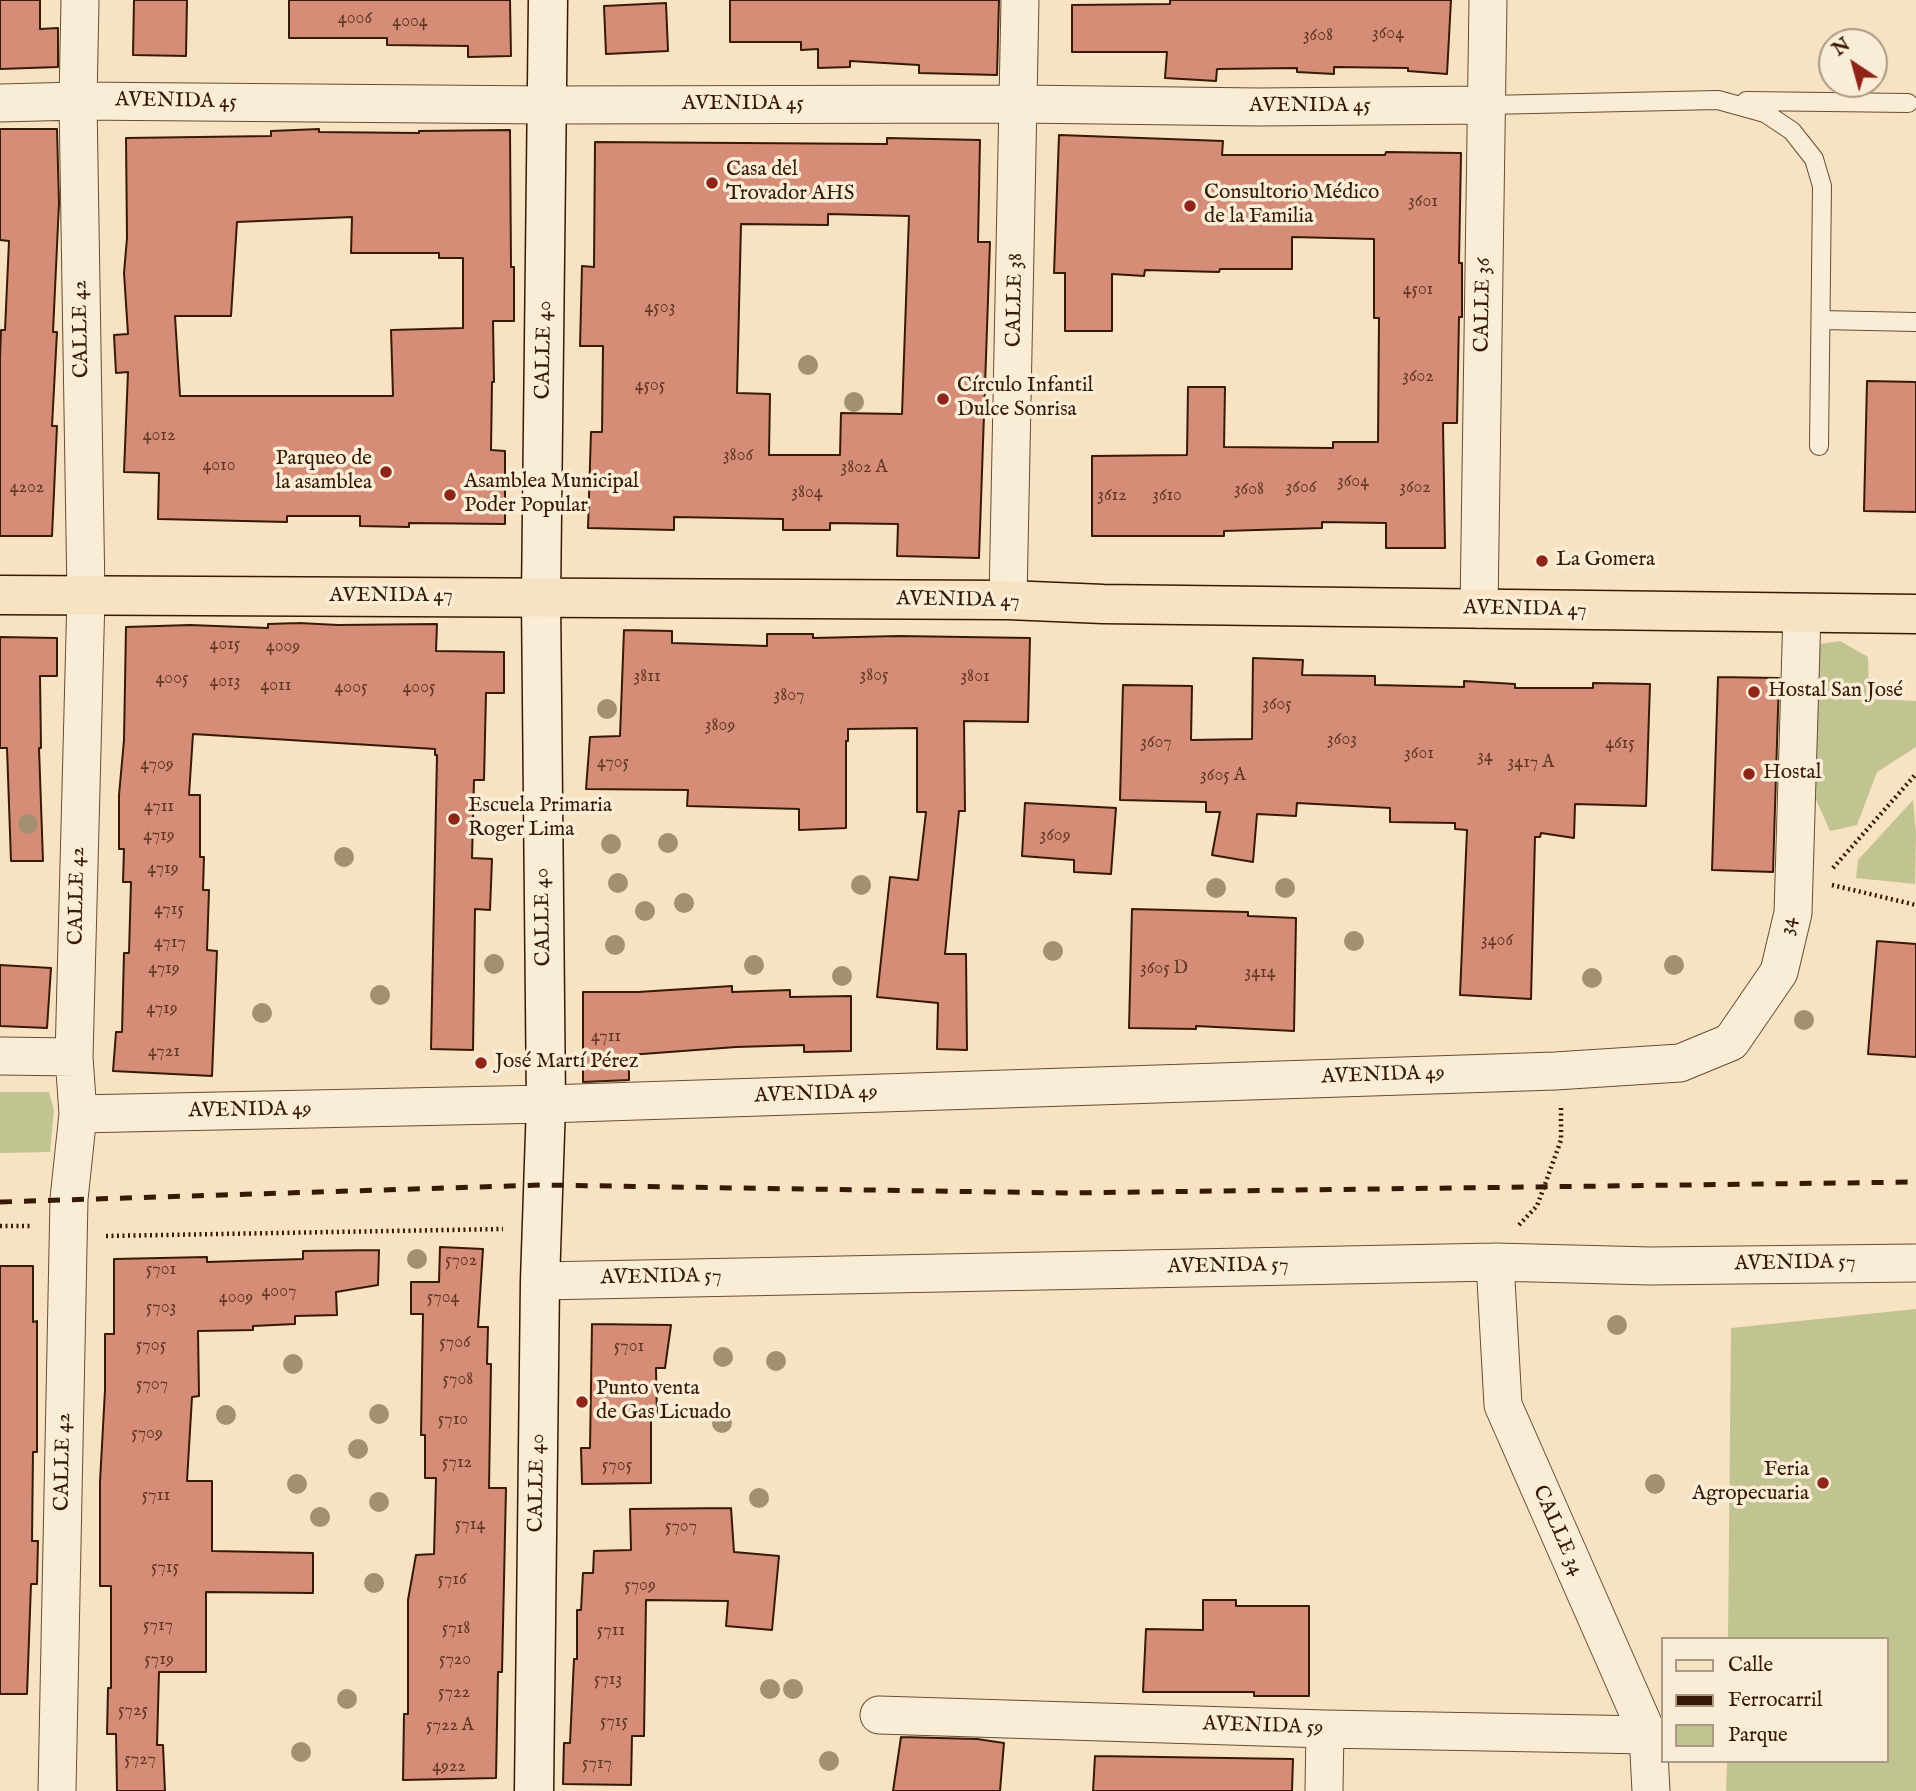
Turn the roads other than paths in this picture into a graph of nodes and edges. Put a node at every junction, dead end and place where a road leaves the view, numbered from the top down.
1 (80, 0) edge
2 (548, 0) edge
3 (1020, 0) edge
4 (1488, 0) edge
5 (1718, 100) junction
6 (78, 101) junction
7 (0, 103) edge
8 (1908, 103) dead end
9 (1019, 104) junction
10 (548, 105) junction
11 (1487, 105) junction
12 (1821, 320) junction
13 (1916, 322) edge
14 (1819, 446) dead end
15 (0, 595) edge
16 (86, 596) junction
17 (541, 598) junction
18 (1009, 600) junction
19 (1479, 609) junction
20 (1802, 613) junction
21 (1916, 614) edge
22 (0, 1056) edge
23 (74, 1057) junction
24 (1565, 1069) joint
25 (546, 1104) junction
26 (78, 1114) junction
27 (1486, 1262) junction
28 (1916, 1262) edge
29 (540, 1281) junction
30 (879, 1714) dead end
31 (1325, 1729) junction
32 (1648, 1735) junction
33 (57, 1791) edge
34 (534, 1791) edge
35 (1324, 1791) edge
36 (1651, 1791) edge

1 - 6 street, CALLE 42
2 - 10 main road, CALLE 40
3 - 9 street, CALLE 38
4 - 11 street, CALLE 36
5 - 8 lane
5 - 11 lane
5 - 12 lane
6 - 7 street, AVENIDA 45
6 - 10 street, AVENIDA 45
6 - 16 street, CALLE 42
9 - 10 street, AVENIDA 45
9 - 11 street, AVENIDA 45
9 - 18 street, CALLE 38
10 - 17 main road, CALLE 40
11 - 19 street, CALLE 36
12 - 13 lane
12 - 14 lane
15 - 16 main road, AVENIDA 47
16 - 17 main road, AVENIDA 47
16 - 23 street, CALLE 42
17 - 18 main road, AVENIDA 47
17 - 25 main road, CALLE 40
18 - 19 main road, AVENIDA 47
19 - 20 main road, AVENIDA 47
20 - 21 main road, AVENIDA 47
20 - 24 street, 34
22 - 23 street
23 - 26 street, CALLE 42
24 - 25 street, AVENIDA 49
25 - 26 street, AVENIDA 49
25 - 29 main road, CALLE 40
26 - 33 street, CALLE 42
27 - 28 street, AVENIDA 57
27 - 29 street, AVENIDA 57
27 - 32 street, CALLE 34
29 - 34 main road, CALLE 40
30 - 31 street, AVENIDA 59
31 - 32 street, AVENIDA 59
31 - 35 street
32 - 36 street, CALLE 34

